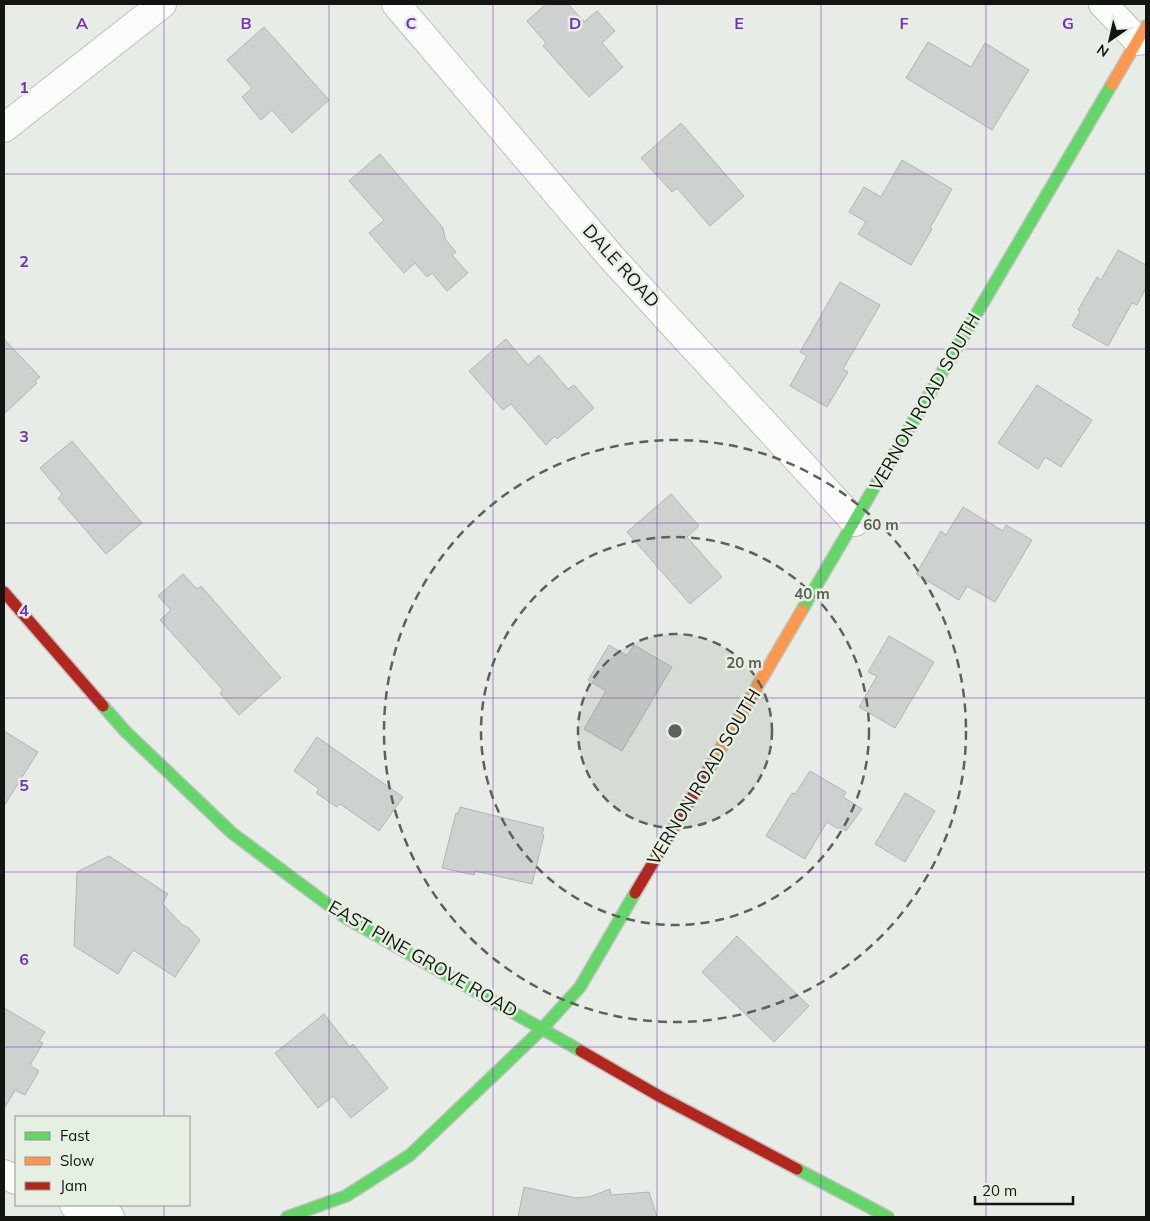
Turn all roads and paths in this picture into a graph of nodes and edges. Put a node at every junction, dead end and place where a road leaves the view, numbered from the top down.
1 (162, 4) edge
2 (396, 4) edge
3 (1103, 4) edge
4 (1142, 34) edge
5 (4, 128) edge
6 (855, 522) junction
7 (4, 592) edge
8 (542, 1029) junction
9 (77, 1206) edge
10 (110, 1217) edge
11 (287, 1217) edge
12 (888, 1217) edge

1 - 5 street
2 - 6 street, DALE ROAD
3 - 4 street
4 - 6 street, VERNON ROAD SOUTH
6 - 8 street, VERNON ROAD SOUTH
7 - 8 street, EAST PINE GROVE ROAD
8 - 11 street, VERNON ROAD SOUTH
8 - 12 street, EAST PINE GROVE ROAD
9 - 10 street

